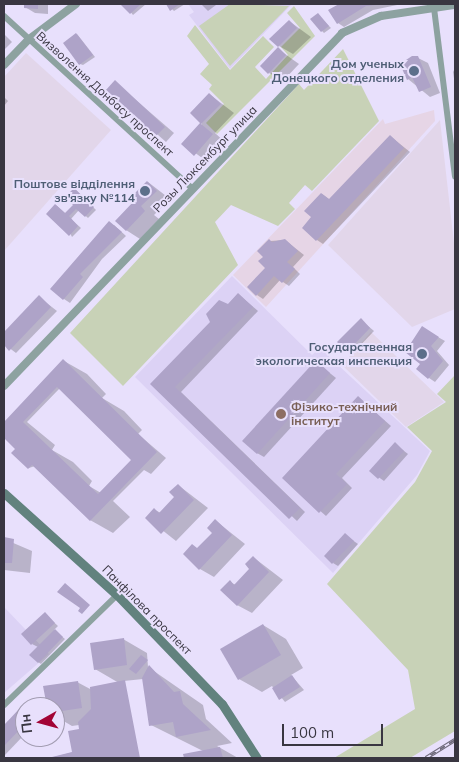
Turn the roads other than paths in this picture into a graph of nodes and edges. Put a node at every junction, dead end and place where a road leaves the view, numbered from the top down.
1 (76, 4) edge
2 (455, 5) edge
3 (434, 6) edge
4 (4, 16) edge
5 (28, 40) junction
6 (4, 65) edge
7 (455, 177) edge
8 (192, 188) junction
9 (4, 386) edge
10 (4, 493) edge
11 (117, 595) junction
12 (4, 705) edge
13 (257, 758) edge

1 - 5 street
2 - 3 street, Розы Люксембург улица
3 - 7 street
3 - 8 street, Розы Люксембург улица
4 - 5 street, Визволення Донбасу проспект
5 - 6 street
5 - 8 street, Визволення Донбасу проспект
8 - 9 street, Розы Люксембург улица
10 - 11 main road, Панфілова проспект
11 - 12 street
11 - 13 main road, Панфілова проспект

